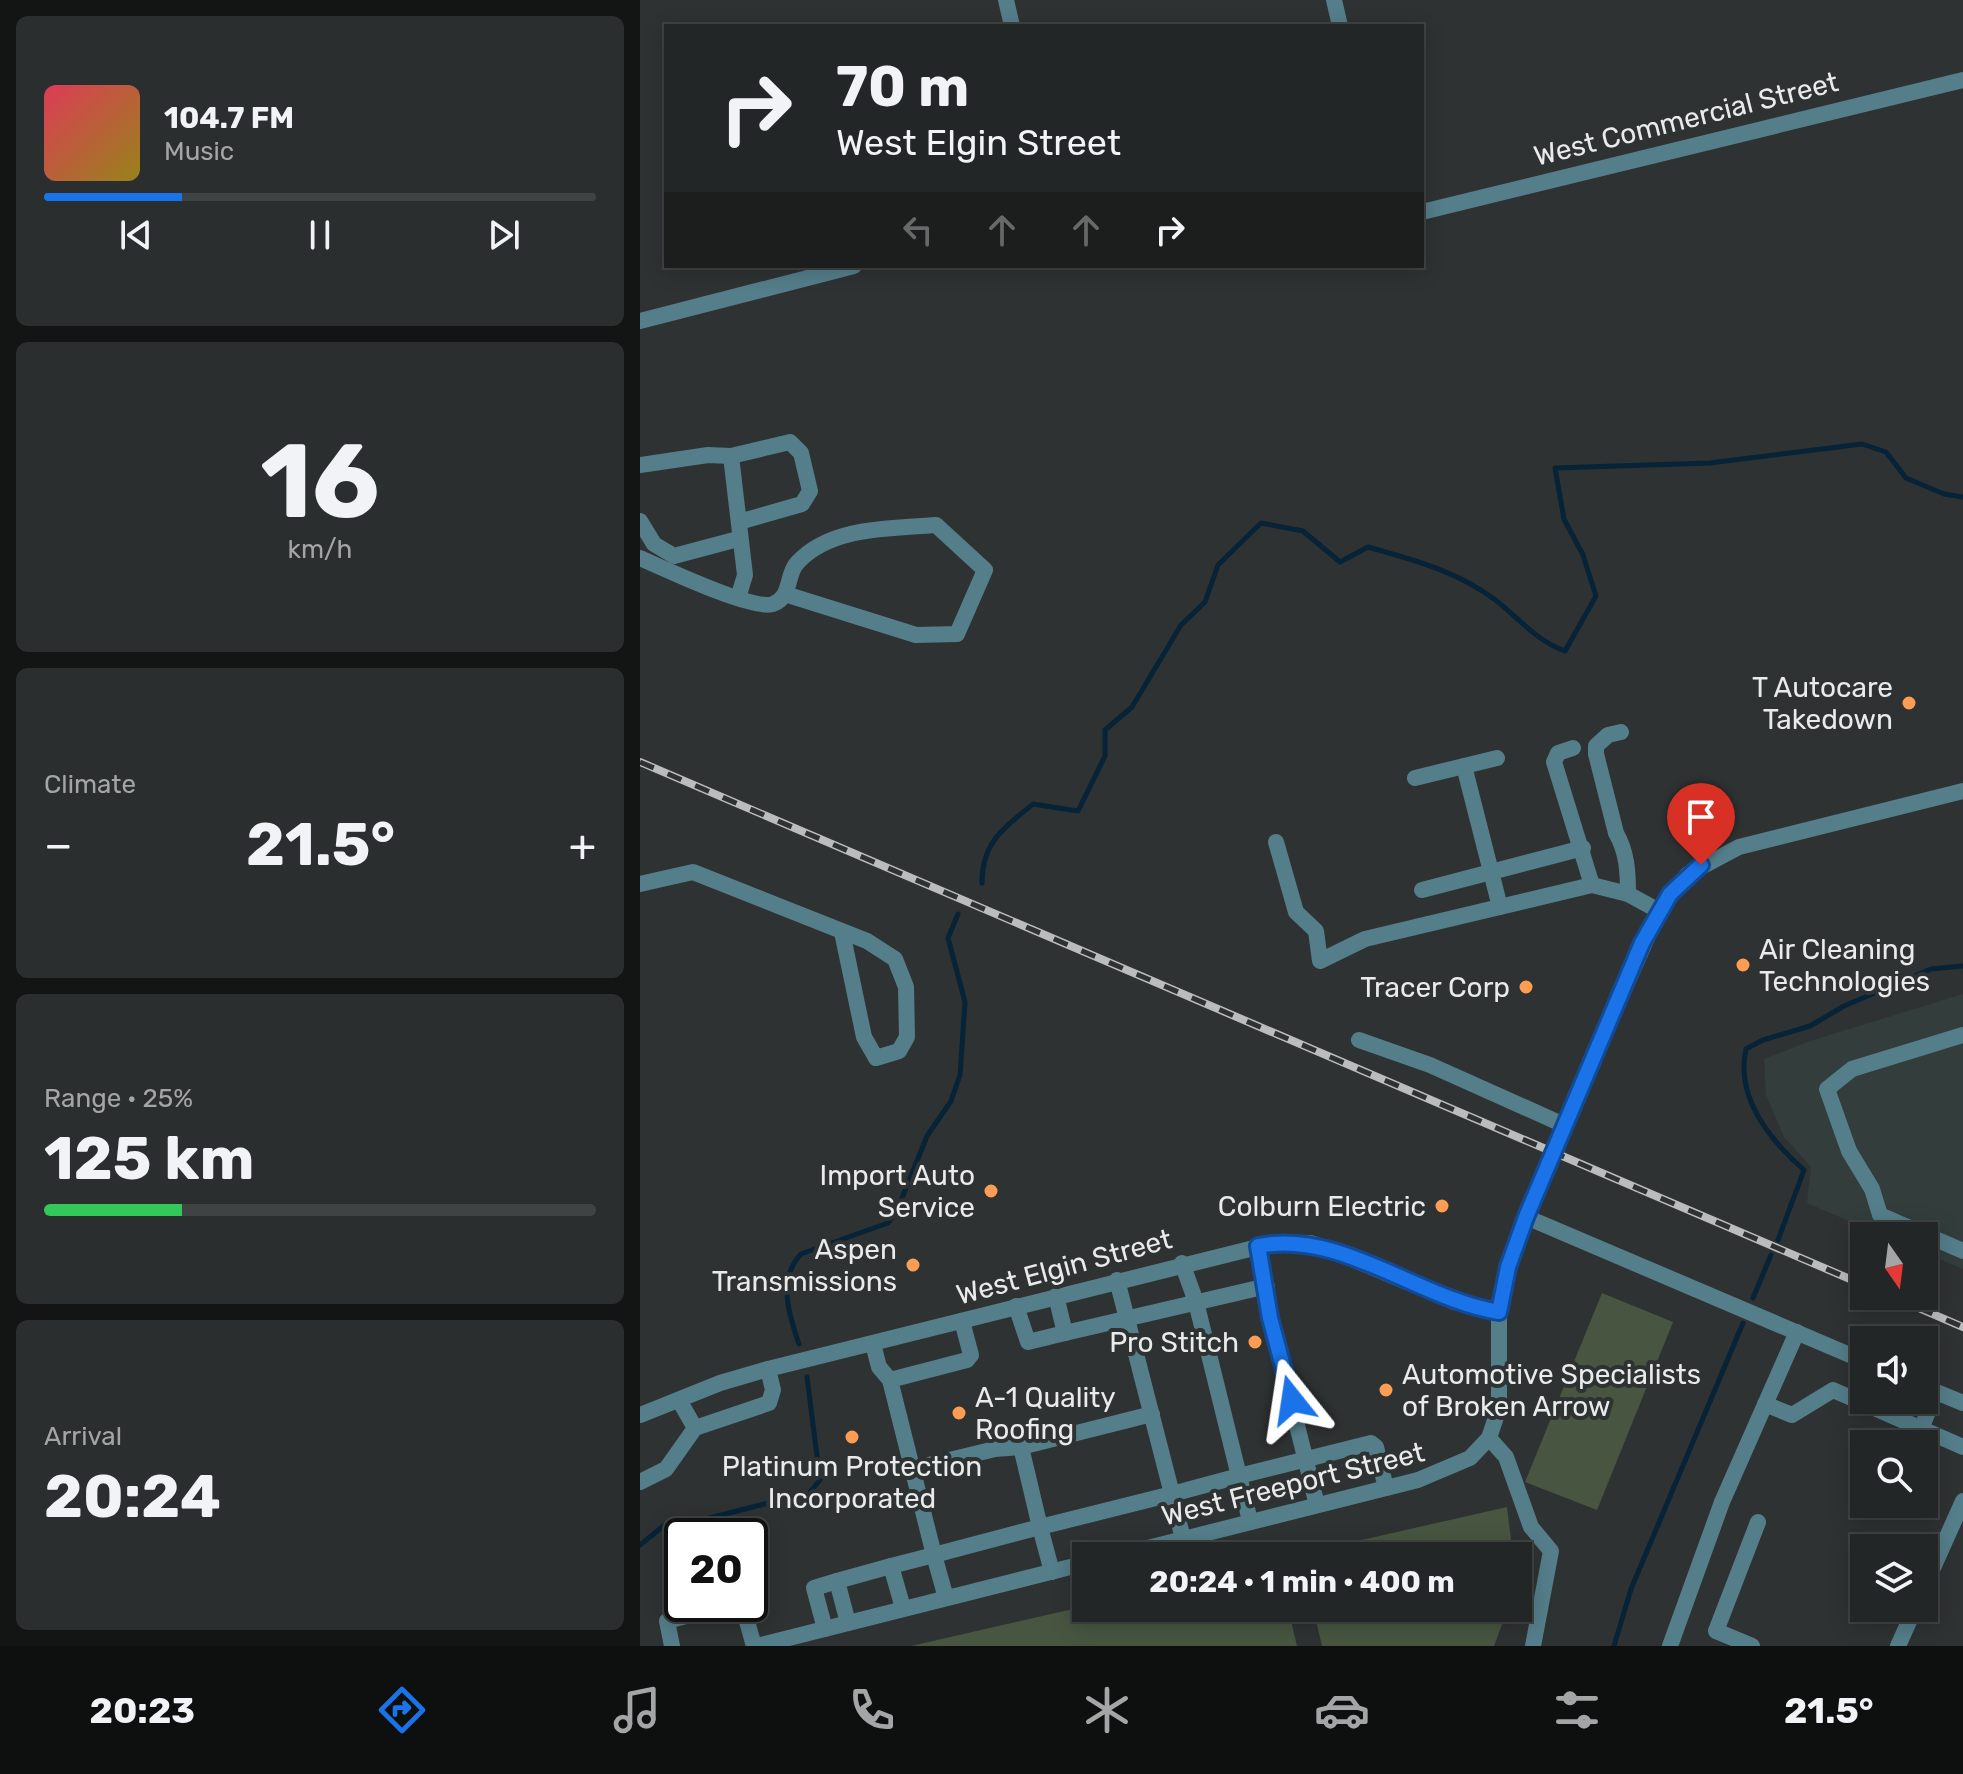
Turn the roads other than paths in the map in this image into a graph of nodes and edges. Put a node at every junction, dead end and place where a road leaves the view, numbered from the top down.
1 (1006, 0) edge
2 (1334, 0) edge
3 (1012, 24) edge
4 (1340, 24) edge
5 (1963, 80) edge
6 (1424, 212) edge
7 (846, 268) edge
8 (640, 321) edge
9 (731, 456) junction
10 (640, 465) edge
11 (640, 521) edge
12 (739, 531) junction
13 (640, 558) edge
14 (785, 594) junction
15 (738, 598) junction
16 (1621, 732) dead end
17 (1573, 748) dead end
18 (1497, 758) dead end
19 (1464, 766) junction
20 (1415, 778) dead end
21 (1963, 791) edge
22 (1276, 842) dead end
23 (1583, 848) junction
24 (1490, 870) junction
25 (640, 884) edge
26 (1592, 885) junction
27 (1422, 890) dead end
28 (1628, 894) junction
29 (1500, 907) junction
30 (1659, 911) junction
31 (842, 932) junction
32 (1963, 1035) edge
33 (1359, 1040) dead end
34 (1564, 1125) junction
35 (1526, 1217) junction
36 (1258, 1246) junction
37 (1963, 1251) edge
38 (1182, 1263) junction
39 (1117, 1280) junction
40 (1267, 1286) junction
41 (1056, 1296) junction
42 (1196, 1302) junction
43 (1016, 1306) junction
44 (1499, 1312) junction
45 (1127, 1318) junction
46 (962, 1321) junction
47 (1797, 1332) junction
48 (1065, 1333) junction
49 (873, 1344) junction
50 (1850, 1355) edge
51 (768, 1369) junction
52 (890, 1380) junction
53 (1938, 1392) edge
54 (679, 1400) junction
55 (1963, 1403) edge
56 (1765, 1404) junction
57 (1152, 1414) junction
58 (1924, 1414) edge
59 (640, 1415) edge
60 (695, 1428) junction
61 (1921, 1429) junction
62 (1489, 1438) junction
63 (1021, 1447) junction
64 (1963, 1447) edge
65 (1306, 1459) junction
66 (912, 1469) junction
67 (1239, 1476) junction
68 (640, 1482) edge
69 (1386, 1488) junction
70 (1172, 1494) junction
71 (1963, 1501) edge
72 (1317, 1505) junction
73 (1250, 1521) junction
74 (1758, 1522) dead end
75 (1040, 1527) junction
76 (1183, 1539) junction
77 (1171, 1542) edge
78 (934, 1555) junction
79 (1938, 1557) edge
80 (891, 1566) junction
81 (1072, 1567) edge
82 (1052, 1572) junction
83 (837, 1581) junction
84 (946, 1598) junction
85 (903, 1608) junction
86 (667, 1622) edge
87 (748, 1622) edge
88 (1909, 1622) edge
89 (848, 1623) junction
90 (825, 1629) junction
91 (810, 1640) edge
92 (672, 1646) edge
93 (756, 1646) edge
94 (1533, 1646) edge
95 (1670, 1646) edge
96 (1752, 1646) edge
97 (1898, 1646) edge

1 - 3 street
2 - 4 street
5 - 6 street, West Commercial Street
7 - 8 street
9 - 10 street
9 - 12 street
9 - 12 street
11 - 12 street
12 - 15 street
13 - 15 street
14 - 14 street
14 - 15 street
16 - 28 street
17 - 23 street
18 - 19 street
19 - 20 street
19 - 24 street
21 - 30 street
22 - 29 street
23 - 24 street
23 - 26 street
24 - 27 street
24 - 29 street
25 - 31 street
26 - 28 street
26 - 29 street
28 - 30 street
30 - 34 street
31 - 31 street
32 - 37 street
33 - 34 street
34 - 35 street
35 - 44 street
35 - 47 street
36 - 38 street, West Elgin Street
36 - 40 street
36 - 44 street, West Elgin Street
38 - 39 street, West Elgin Street
38 - 42 street
39 - 41 street, West Elgin Street
39 - 45 street
40 - 42 street
40 - 65 street
41 - 43 street, West Elgin Street
41 - 48 street
42 - 45 street
42 - 67 street
43 - 46 street, West Elgin Street
43 - 48 street
44 - 62 street
45 - 48 street
45 - 57 street
46 - 49 street, West Elgin Street
46 - 52 street
47 - 50 street
47 - 56 street
49 - 51 street, West Elgin Street
49 - 52 street
51 - 54 street, West Elgin Street
51 - 60 street
52 - 66 street
53 - 55 street
54 - 59 street, West Elgin Street
54 - 60 street
56 - 61 street
56 - 95 street
57 - 63 street
57 - 70 street
58 - 61 street
60 - 68 street
61 - 64 street
62 - 69 street, West Freeport Street
62 - 94 street
63 - 66 street
63 - 75 street
65 - 67 street
65 - 69 street
65 - 72 street
66 - 78 street
67 - 70 street
67 - 73 street
69 - 72 street, West Freeport Street
70 - 75 street
70 - 76 street
71 - 79 street
72 - 73 street, West Freeport Street
73 - 76 street, West Freeport Street
74 - 96 street
75 - 78 street
75 - 82 street
76 - 77 street, West Freeport Street
78 - 80 street
78 - 84 street
80 - 83 street
80 - 85 street
81 - 82 street
82 - 84 street
83 - 89 street
83 - 90 street
84 - 85 street
85 - 89 street
86 - 92 street
87 - 93 street
88 - 97 street
89 - 90 street
90 - 91 street
91 - 93 street

